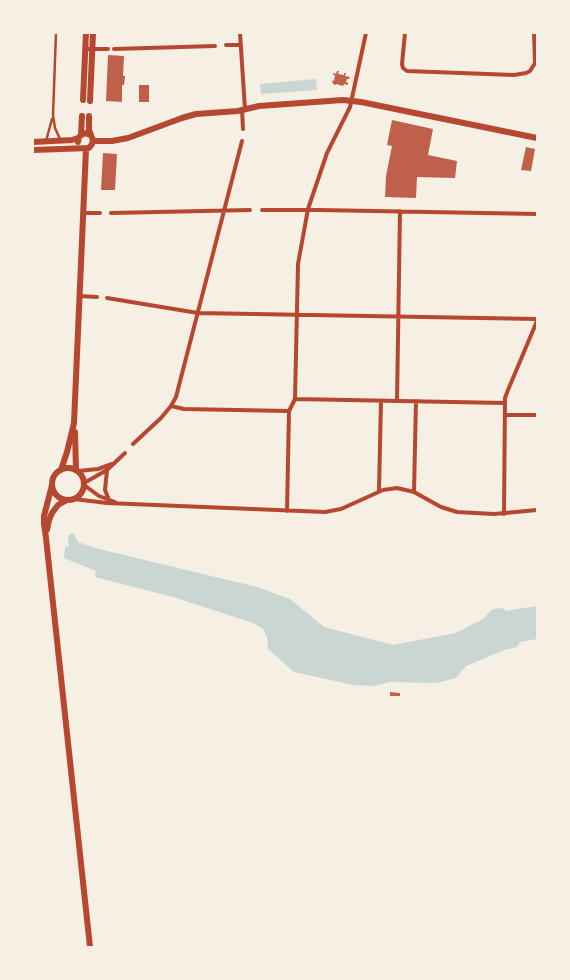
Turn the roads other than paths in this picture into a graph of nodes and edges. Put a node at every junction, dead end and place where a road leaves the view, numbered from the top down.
1 (56, 33) edge
2 (86, 33) edge
3 (93, 33) edge
4 (240, 33) edge
5 (366, 33) edge
6 (405, 33) edge
7 (534, 33) edge
8 (241, 45) junction
9 (215, 46) dead end
10 (226, 46) dead end
11 (85, 49) junction
12 (92, 49) junction
13 (108, 49) dead end
14 (114, 49) dead end
15 (83, 100) dead end
16 (90, 100) dead end
17 (352, 101) junction
18 (244, 109) junction
19 (53, 115) junction
20 (82, 116) dead end
21 (89, 116) dead end
22 (243, 129) dead end
23 (79, 137) junction
24 (92, 138) junction
25 (537, 138) edge
26 (46, 141) junction
27 (61, 141) junction
28 (242, 141) dead end
29 (33, 142) edge
30 (84, 148) junction
31 (33, 150) edge
32 (308, 209) junction
33 (250, 210) dead end
34 (262, 210) dead end
35 (224, 211) junction
36 (400, 211) junction
37 (84, 213) junction
38 (100, 213) dead end
39 (111, 213) dead end
40 (537, 214) edge
41 (80, 296) junction
42 (96, 297) dead end
43 (107, 298) dead end
44 (198, 313) junction
45 (296, 314) junction
46 (398, 316) junction
47 (537, 320) edge
48 (295, 399) junction
49 (381, 401) junction
50 (396, 401) junction
51 (416, 402) junction
52 (505, 403) junction
53 (171, 406) junction
54 (289, 411) junction
55 (505, 415) junction
56 (537, 415) edge
57 (74, 423) junction
58 (133, 444) dead end
59 (124, 453) dead end
60 (114, 463) junction
61 (61, 470) junction
62 (107, 470) junction
63 (77, 471) junction
64 (84, 484) junction
65 (52, 485) junction
66 (379, 491) junction
67 (414, 492) junction
68 (67, 500) junction
69 (74, 500) junction
70 (109, 500) junction
71 (123, 504) junction
72 (537, 510) edge
73 (286, 511) junction
74 (504, 514) junction
75 (46, 538) junction
76 (90, 947) edge

1 - 19 lane
2 - 11 street
3 - 12 street
4 - 8 street
5 - 17 street
6 - 7 street
8 - 10 street
8 - 18 street
9 - 14 street
11 - 12 street
11 - 15 street
12 - 13 street
12 - 16 street
17 - 18 street
17 - 25 street
17 - 32 street
18 - 22 street
18 - 24 street
19 - 26 lane
19 - 27 lane
20 - 23 street
21 - 24 street
23 - 24 street
23 - 27 street
23 - 30 street
24 - 30 street
26 - 27 street
26 - 29 street
28 - 35 street
30 - 31 street
30 - 37 street
32 - 34 street
32 - 36 street
32 - 45 street
33 - 35 street
35 - 39 street
35 - 44 street
36 - 40 street
36 - 46 street
37 - 38 street
37 - 41 street
41 - 42 street
41 - 57 street
43 - 44 street
44 - 45 street
44 - 53 street
45 - 46 street
45 - 48 street
46 - 47 street
46 - 50 street
47 - 52 street
48 - 49 street
48 - 54 street
49 - 50 street
49 - 66 street
50 - 51 street
51 - 52 street
51 - 67 street
52 - 55 street
53 - 54 street
53 - 58 street
54 - 73 street
55 - 56 street
55 - 74 street
57 - 61 street
57 - 63 street
59 - 60 street
60 - 62 street
60 - 63 street
61 - 63 street
61 - 65 street
62 - 64 street
62 - 70 street
63 - 64 street
64 - 69 street
64 - 70 street
65 - 68 street
65 - 75 street
66 - 67 street
66 - 73 street
67 - 74 street
68 - 69 street
68 - 75 street
69 - 71 street
70 - 71 street
71 - 73 street
72 - 74 street
75 - 76 street

